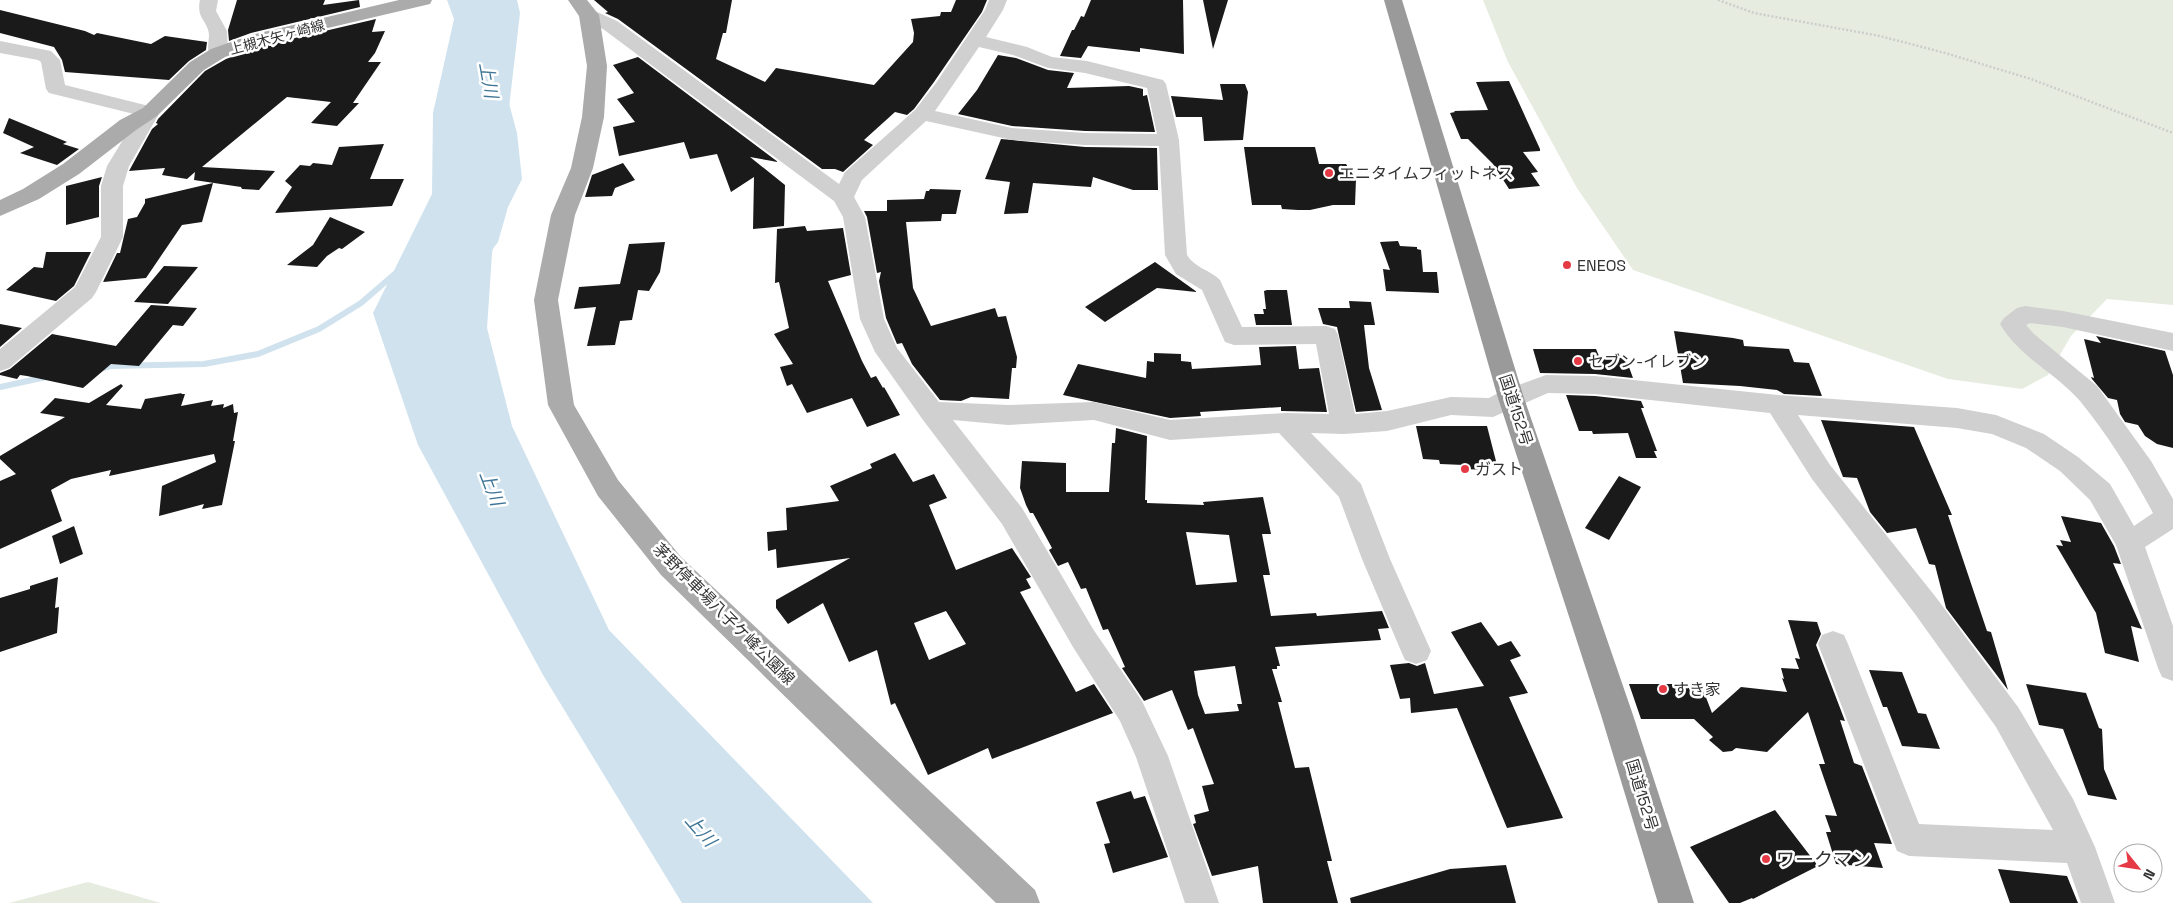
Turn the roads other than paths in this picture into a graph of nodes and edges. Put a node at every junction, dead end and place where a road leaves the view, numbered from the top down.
1 (208, 0) edge
2 (423, 0) edge
3 (998, 0) edge
4 (1393, 0) edge
5 (583, 7) edge
6 (974, 41) junction
7 (0, 46) edge
8 (218, 53) junction
9 (150, 112) junction
10 (922, 114) junction
11 (1169, 140) junction
12 (843, 197) junction
13 (0, 209) edge
14 (2173, 342) edge
15 (0, 362) edge
16 (1511, 398) junction
17 (1778, 404) junction
18 (932, 413) junction
19 (1285, 423) junction
20 (1344, 424) junction
21 (2129, 543) junction
22 (1833, 644) dead end
23 (1416, 650) dead end
24 (2173, 668) edge
25 (2078, 847) junction
26 (1022, 903) edge
27 (1202, 903) edge
28 (1676, 903) edge
29 (2098, 903) edge

1 - 8 street
2 - 8 main road, 上槻木矢ヶ崎線
3 - 6 street
4 - 16 highway, 国道152号
5 - 12 street
5 - 26 main road, 茅野停車場八子ケ峰公園線
6 - 10 street
6 - 11 street
7 - 9 street
8 - 9 main road, 上槻木矢ヶ崎線
9 - 13 main road, 上槻木矢ヶ崎線
9 - 15 street
10 - 11 street
10 - 12 street
11 - 20 street
12 - 18 street
14 - 21 street
16 - 17 street
16 - 20 street
16 - 28 highway, 国道152号
17 - 21 street
17 - 25 street
18 - 19 street
18 - 27 street
19 - 20 street
19 - 23 street
21 - 24 street
22 - 25 street
25 - 29 street

